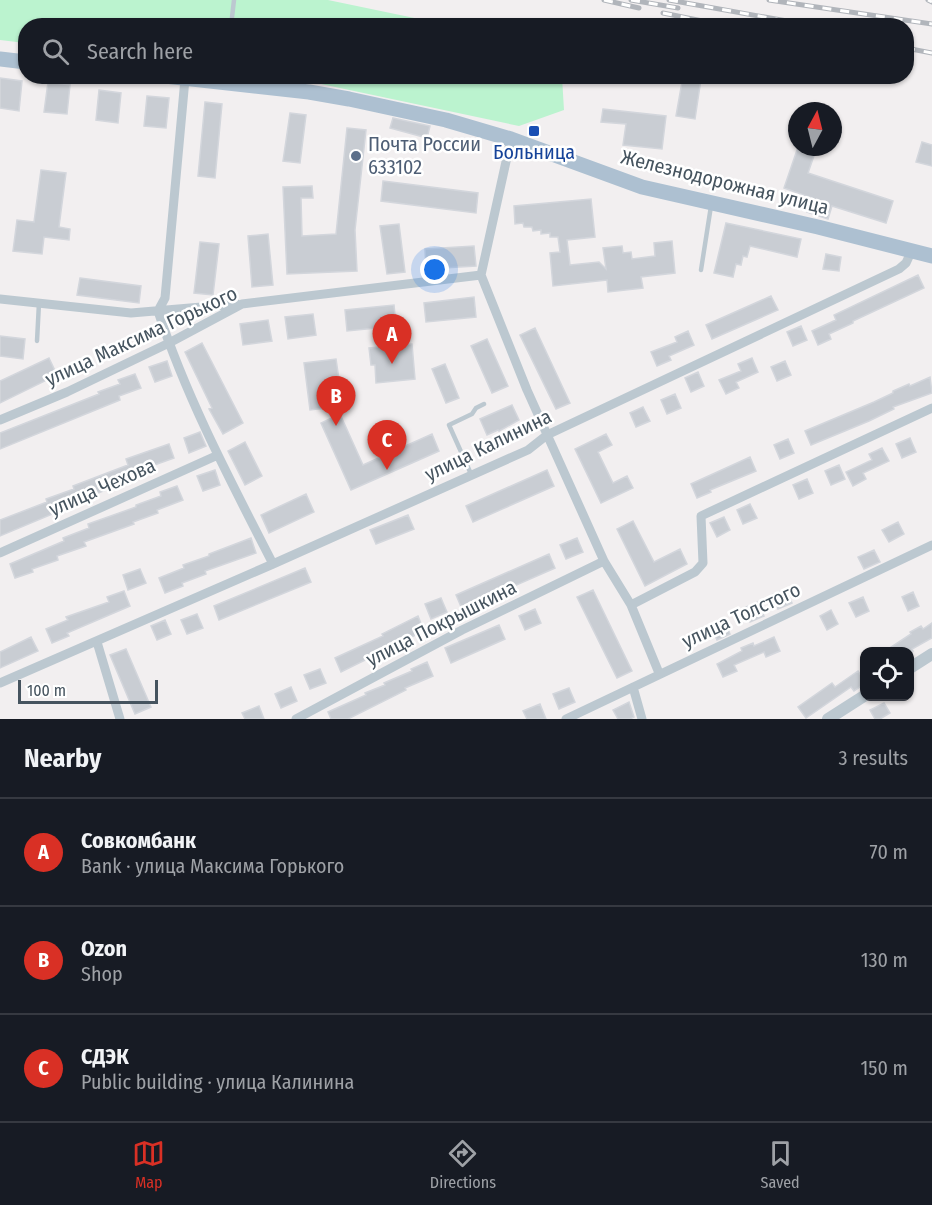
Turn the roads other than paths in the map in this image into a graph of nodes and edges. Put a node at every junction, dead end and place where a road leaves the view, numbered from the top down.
1 (234, 0) edge
2 (232, 18) edge
3 (0, 59) edge
4 (18, 61) edge
5 (184, 84) edge
6 (282, 84) edge
7 (511, 139) junction
8 (712, 203) junction
9 (912, 250) junction
10 (932, 256) edge
11 (701, 270) dead end
12 (481, 275) junction
13 (0, 300) edge
14 (39, 303) junction
15 (242, 304) junction
16 (158, 311) junction
17 (38, 341) dead end
18 (169, 344) junction
19 (484, 404) dead end
20 (932, 408) edge
21 (0, 420) edge
22 (548, 435) junction
23 (218, 454) junction
24 (471, 475) junction
25 (932, 545) edge
26 (0, 553) edge
27 (604, 561) junction
28 (273, 564) junction
29 (631, 605) junction
30 (97, 642) junction
31 (932, 654) edge
32 (914, 665) edge
33 (659, 673) junction
34 (0, 683) edge
35 (633, 687) junction
36 (860, 699) edge
37 (120, 719) edge
38 (296, 719) edge
39 (566, 719) edge
40 (642, 719) edge
41 (828, 719) edge

1 - 2 lane
3 - 4 main road
5 - 16 street
6 - 7 main road, Железнодорожная улица
7 - 8 main road, Железнодорожная улица
7 - 12 street
8 - 9 main road, Железнодорожная улица
8 - 11 lane
9 - 10 main road, Железнодорожная улица
9 - 22 street, улица Калинина
12 - 15 street, улица Максима Горького
12 - 22 street
13 - 14 street
14 - 16 street
14 - 17 lane
15 - 16 street
15 - 18 street, улица Максима Горького
16 - 18 street
18 - 21 street, улица Максима Горького
18 - 23 street
19 - 24 lane
20 - 29 street
22 - 24 street, улица Калинина
22 - 27 street
23 - 26 street, улица Чехова
23 - 28 street
24 - 28 street, улица Калинина
25 - 33 street, улица Толстого
27 - 29 street
27 - 38 street, улица Покрышкина
28 - 30 street, улица Калинина
29 - 33 street
30 - 34 street, улица Калинина
30 - 37 street
31 - 32 street
33 - 35 street, улица Толстого
35 - 39 street, улица Толстого
35 - 40 street
36 - 41 street

